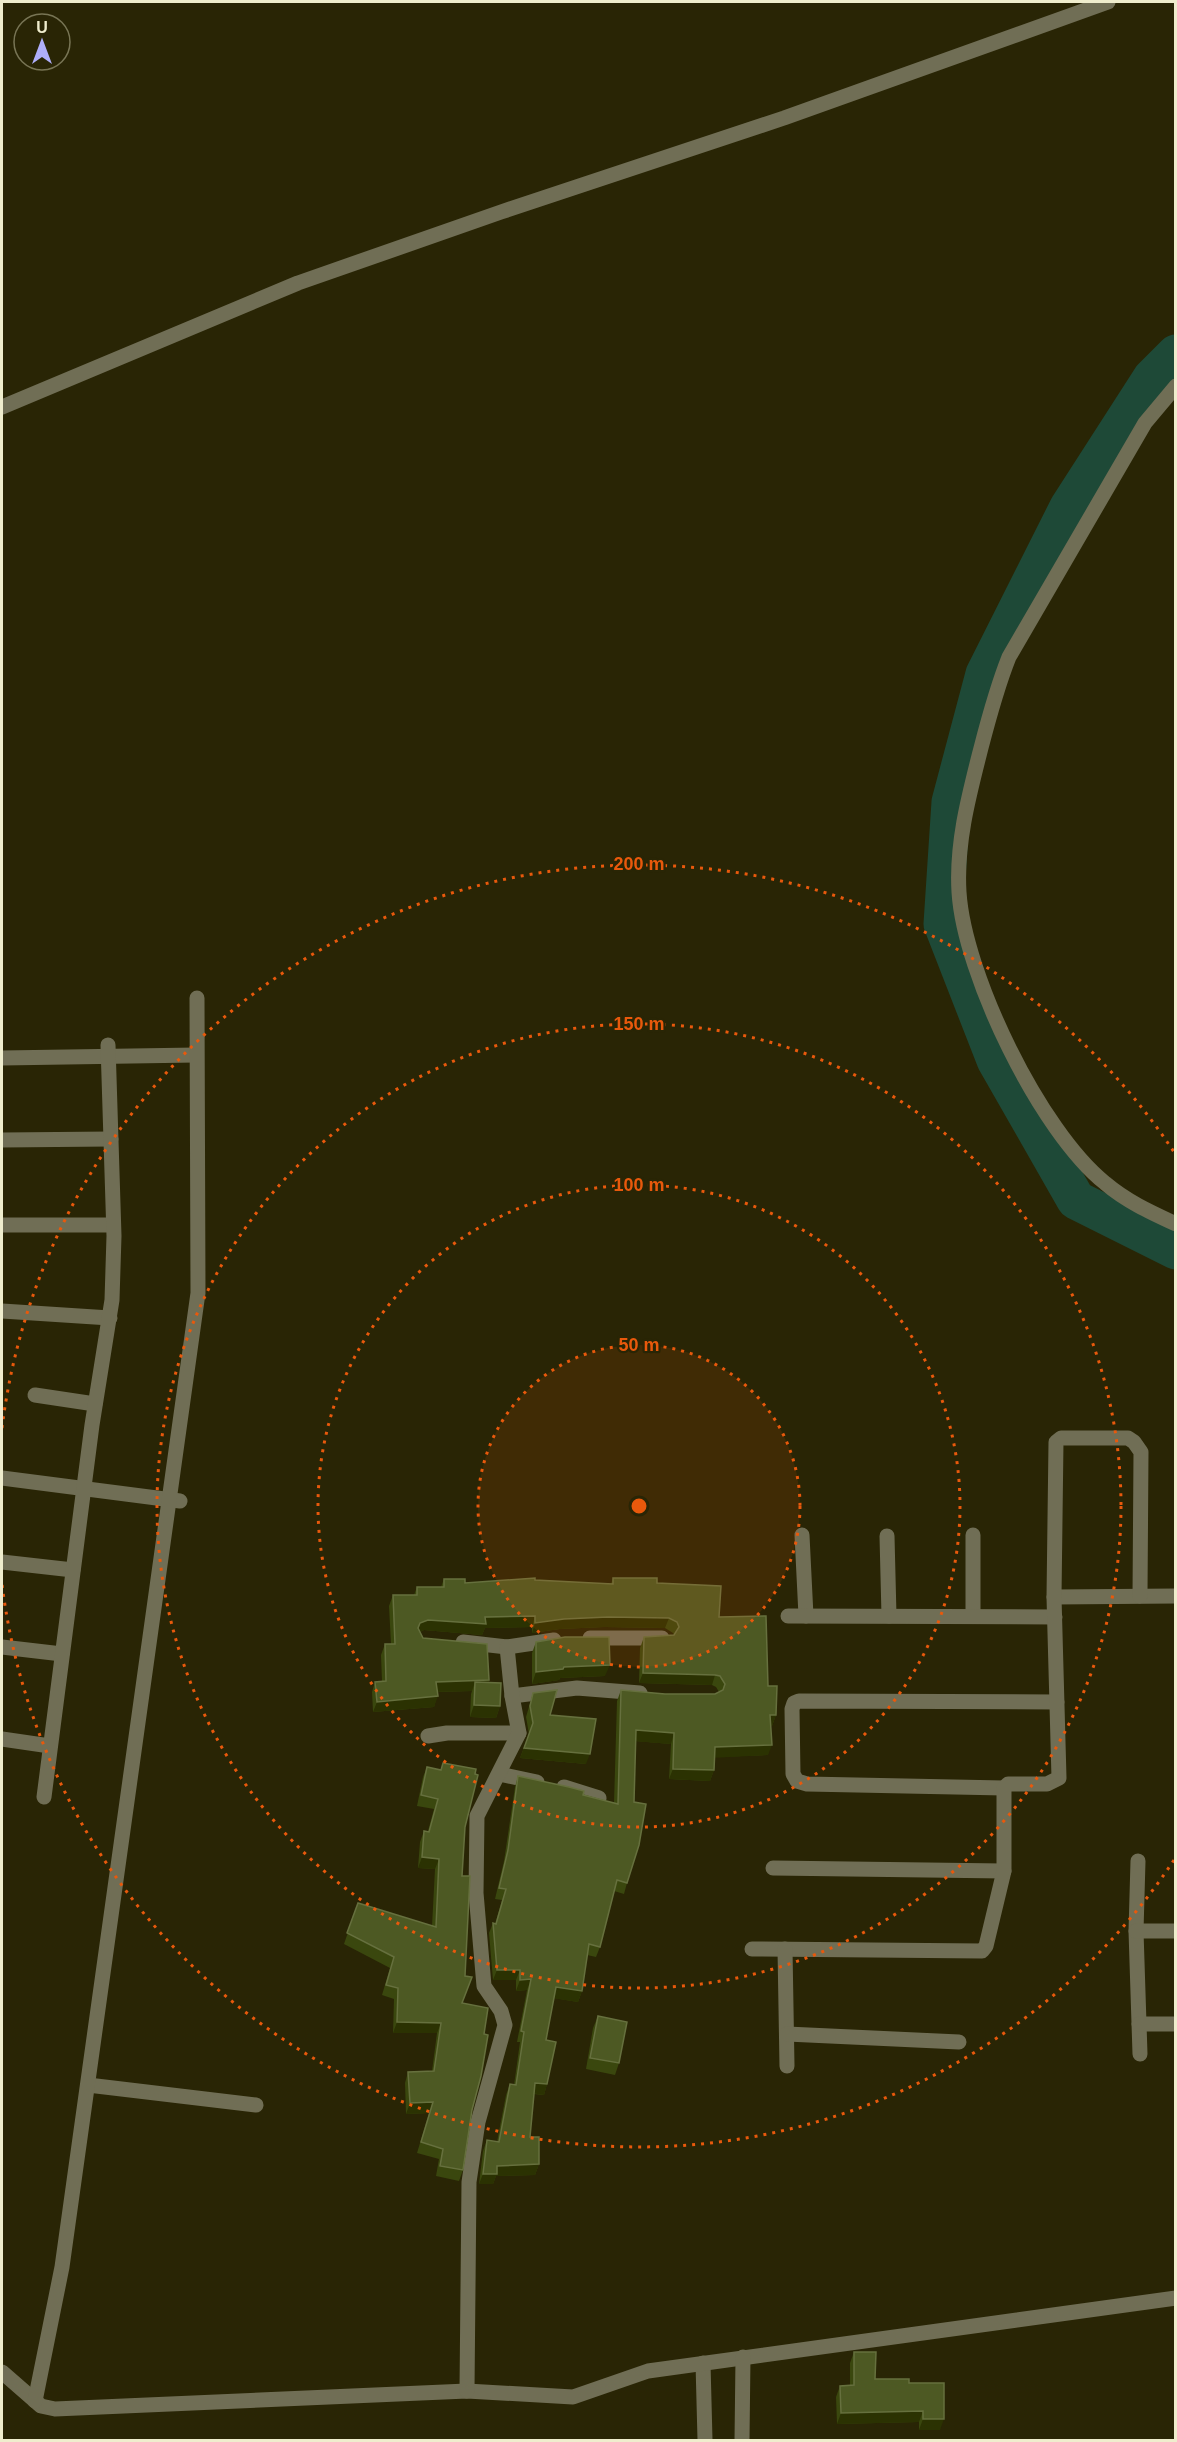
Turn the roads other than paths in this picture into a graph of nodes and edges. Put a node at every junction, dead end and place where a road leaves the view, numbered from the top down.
1 (1108, 2) edge
2 (1176, 386) edge
3 (2, 407) edge
4 (197, 999) dead end
5 (108, 1050) junction
6 (196, 1055) junction
7 (2, 1058) edge
8 (111, 1139) junction
9 (2, 1140) edge
10 (1176, 1224) edge
11 (2, 1225) edge
12 (113, 1225) junction
13 (2, 1311) edge
14 (110, 1318) junction
15 (35, 1395) dead end
16 (95, 1404) junction
17 (2, 1478) edge
18 (84, 1487) junction
19 (175, 1500) junction
20 (802, 1535) dead end
21 (973, 1535) dead end
22 (887, 1536) dead end
23 (2, 1562) edge
24 (73, 1569) junction
25 (1140, 1596) junction
26 (1176, 1596) edge
27 (1054, 1597) junction
28 (789, 1616) dead end
29 (806, 1616) junction
30 (889, 1616) junction
31 (973, 1616) junction
32 (1055, 1617) junction
33 (665, 1638) edge
34 (448, 1641) edge
35 (2, 1647) edge
36 (507, 1647) junction
37 (62, 1654) junction
38 (661, 1695) edge
39 (512, 1696) junction
40 (1057, 1702) junction
41 (519, 1733) junction
42 (428, 1736) dead end
43 (2, 1739) edge
44 (50, 1746) junction
45 (499, 1774) junction
46 (1004, 1788) junction
47 (44, 1797) dead end
48 (599, 1798) edge
49 (1138, 1861) dead end
50 (773, 1868) dead end
51 (1004, 1871) junction
52 (1136, 1931) junction
53 (1176, 1931) edge
54 (752, 1949) dead end
55 (785, 1949) junction
56 (1139, 2024) junction
57 (1176, 2024) edge
58 (787, 2034) junction
59 (959, 2042) dead end
60 (1140, 2054) dead end
61 (787, 2066) dead end
62 (88, 2085) junction
63 (256, 2105) dead end
64 (1176, 2298) edge
65 (743, 2357) junction
66 (703, 2363) junction
67 (2, 2372) edge
68 (467, 2391) junction
69 (35, 2401) junction
70 (705, 2440) edge
71 (742, 2440) edge

1 - 3 street
2 - 10 street
4 - 6 street
5 - 6 street
5 - 7 street
5 - 8 street
6 - 19 street
8 - 9 street
8 - 12 street
11 - 12 street
12 - 14 street
13 - 14 street
14 - 16 street
15 - 16 street
16 - 18 street
17 - 18 street
18 - 19 street
18 - 24 street
19 - 62 street
20 - 29 street
21 - 31 street
22 - 30 street
23 - 24 street
24 - 37 street
25 - 26 street
25 - 27 street
25 - 27 street
27 - 32 street
28 - 29 street
29 - 30 street
30 - 31 street
31 - 32 street
32 - 40 street
33 - 36 street
34 - 36 street
35 - 37 street
36 - 39 street
37 - 44 street
38 - 39 street
39 - 41 street
40 - 46 street
40 - 46 street
41 - 42 street
41 - 45 street
43 - 44 street
44 - 47 street
45 - 48 street
45 - 68 street
46 - 51 street
49 - 52 street
50 - 51 street
51 - 55 street
52 - 53 street
52 - 56 street
54 - 55 street
55 - 58 street
56 - 57 street
56 - 60 street
58 - 59 street
58 - 61 street
62 - 63 street
62 - 69 street
64 - 65 street
65 - 66 street
65 - 71 street
66 - 68 street
66 - 70 street
67 - 69 street
68 - 69 street

